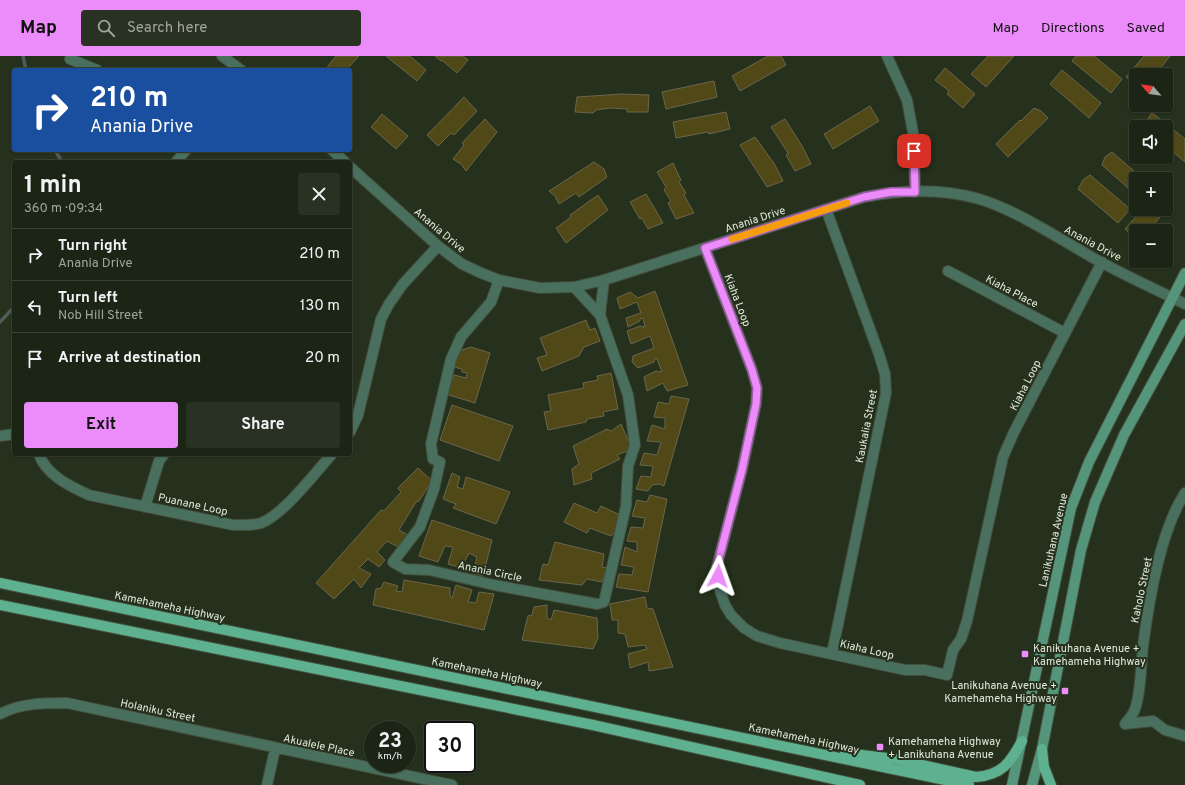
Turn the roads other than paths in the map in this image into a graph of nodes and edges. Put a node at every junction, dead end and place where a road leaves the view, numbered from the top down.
1 (222, 56) edge
2 (888, 56) edge
3 (70, 59) dead end
4 (92, 68) edge
5 (238, 68) edge
6 (184, 152) edge
7 (334, 152) edge
8 (178, 160) edge
9 (341, 160) edge
10 (352, 169) edge
11 (915, 192) junction
12 (826, 209) junction
13 (438, 246) junction
14 (705, 248) junction
15 (1102, 262) junction
16 (948, 271) dead end
17 (1185, 273) edge
18 (499, 280) junction
19 (604, 280) junction
20 (574, 287) junction
21 (1172, 297) junction
22 (1185, 304) edge
23 (600, 315) junction
24 (1185, 324) edge
25 (1065, 333) junction
26 (352, 428) edge
27 (12, 434) edge
28 (0, 436) edge
29 (40, 456) edge
30 (163, 456) edge
31 (330, 456) edge
32 (1185, 493) edge
33 (145, 507) junction
34 (0, 583) edge
35 (0, 605) edge
36 (832, 654) junction
37 (0, 714) edge
38 (1185, 736) edge
39 (1022, 741) junction
40 (772, 743) junction
41 (275, 749) junction
42 (1042, 749) junction
43 (813, 776) junction
44 (267, 785) edge
45 (452, 785) edge
46 (846, 785) edge
47 (860, 785) edge
48 (968, 785) edge
49 (1012, 785) edge
50 (1032, 785) edge
51 (1051, 785) edge

1 - 5 street
2 - 11 street
3 - 4 street
6 - 8 street
7 - 9 street
10 - 13 street, Anania Drive
11 - 12 street, Anania Drive
11 - 15 street, Anania Drive
12 - 14 street, Anania Drive
12 - 36 street, Kaukalia Street
13 - 18 street, Anania Drive
13 - 26 street
14 - 19 street, Anania Drive
14 - 36 street, Kiaha Loop
15 - 21 street, Anania Drive
15 - 25 street, Kiaha Loop
16 - 25 street, Kiaha Place
17 - 21 main road, Lanikuhana Avenue
18 - 20 street, Anania Drive
18 - 23 street, Anania Circle
19 - 20 street, Anania Drive
19 - 23 street, Anania Circle
20 - 23 street, Anania Circle
21 - 22 street, Anania Drive
21 - 39 main road, Lanikuhana Avenue
24 - 42 main road
25 - 36 street, Kiaha Loop
27 - 28 street
29 - 33 street, Puanane Loop
30 - 33 street
31 - 33 street, Puanane Loop
32 - 38 street, Kaholo Street
34 - 40 main road, Kamehameha Highway
35 - 43 main road
37 - 41 street, Holaniku Street
39 - 40 main road
39 - 49 main road, Lanikuhana Avenue
40 - 48 main road, Kamehameha Highway
41 - 44 street
41 - 45 street, Akualele Place
42 - 50 main road
42 - 51 main road
43 - 46 main road
43 - 47 main road

